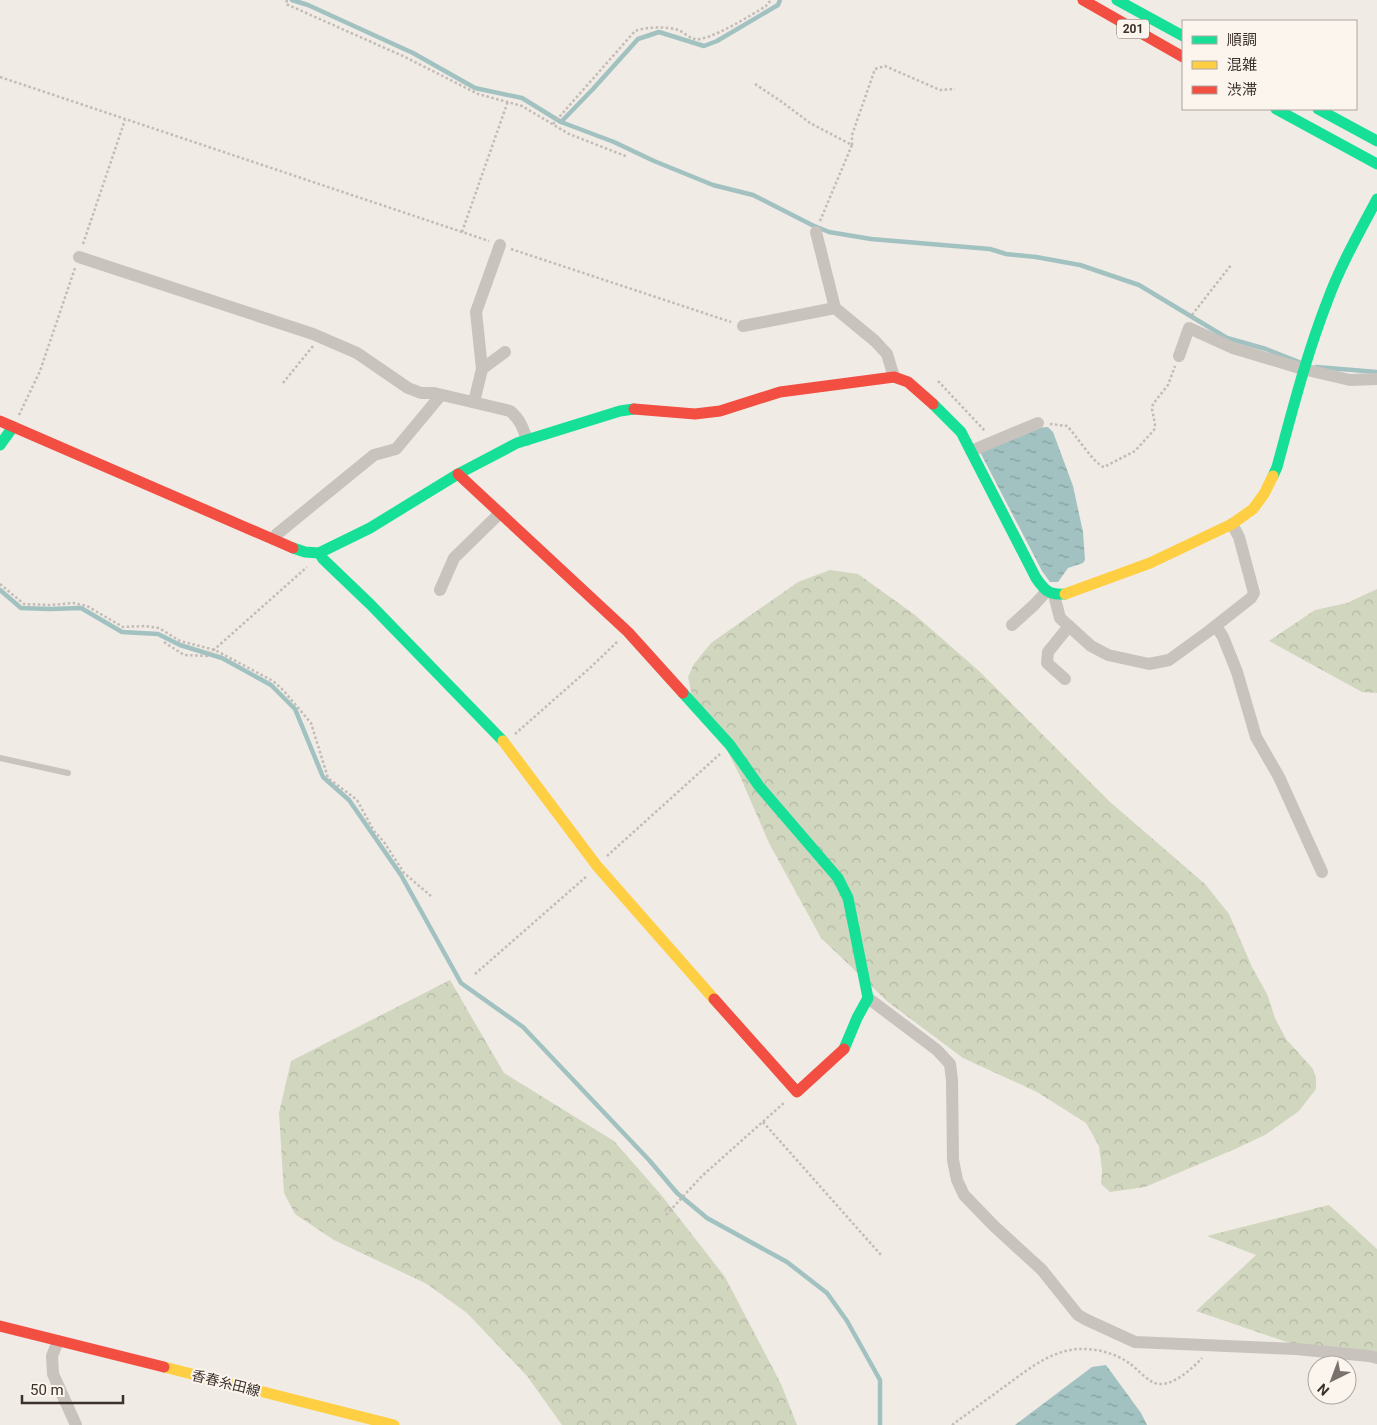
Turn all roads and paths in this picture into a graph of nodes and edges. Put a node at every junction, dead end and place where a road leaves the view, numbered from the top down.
1 (288, 0) edge
2 (771, 0) edge
3 (1083, 0) edge
4 (1116, 0) edge
5 (1182, 35) edge
6 (1182, 56) edge
7 (0, 77) edge
8 (756, 84) dead end
9 (956, 89) dead end
10 (508, 101) junction
11 (1278, 110) edge
12 (1320, 110) edge
13 (125, 120) junction
14 (553, 124) junction
15 (1377, 141) edge
16 (852, 144) junction
17 (628, 157) dead end
18 (1377, 164) edge
19 (1377, 199) edge
20 (462, 232) junction
21 (816, 232) joint
22 (500, 245) junction
23 (79, 257) junction
24 (1231, 265) dead end
25 (835, 308) junction
26 (743, 326) joint
27 (1189, 328) junction
28 (320, 337) junction
29 (505, 352) dead end
30 (1179, 356) joint
31 (482, 369) junction
32 (1304, 370) junction
33 (894, 378) junction
34 (1377, 379) edge
35 (938, 381) dead end
36 (283, 383) dead end
37 (441, 394) junction
38 (474, 402) junction
39 (0, 421) edge
40 (1037, 423) joint
41 (12, 427) junction
42 (527, 440) junction
43 (994, 441) junction
44 (0, 445) edge
45 (971, 451) junction
46 (458, 474) junction
47 (500, 513) junction
48 (1232, 524) junction
49 (274, 539) junction
50 (316, 552) junction
51 (0, 584) edge
52 (440, 590) dead end
53 (1050, 593) junction
54 (1012, 625) dead end
55 (1069, 626) junction
56 (1216, 626) junction
57 (628, 632) junction
58 (164, 642) dead end
59 (215, 650) junction
60 (1065, 678) dead end
61 (505, 743) junction
62 (730, 745) junction
63 (0, 758) edge
64 (68, 772) dead end
65 (597, 866) junction
66 (1322, 872) dead end
67 (431, 896) dead end
68 (475, 974) dead end
69 (868, 998) junction
70 (798, 1092) junction
71 (763, 1122) junction
72 (666, 1215) dead end
73 (881, 1255) dead end
74 (0, 1326) edge
75 (58, 1341) junction
76 (1205, 1346) junction
77 (1377, 1358) edge
78 (76, 1425) edge
79 (394, 1425) edge
80 (952, 1425) edge

1 - 10 path
2 - 14 path
3 - 6 main road, 201
4 - 5 main road, 201
7 - 13 path
8 - 16 path
9 - 16 path
10 - 14 path
10 - 20 path
11 - 18 main road
12 - 15 main road
13 - 20 path
13 - 23 path
14 - 17 path
16 - 21 path
19 - 32 main road
20 - 22 path
21 - 25 street
22 - 26 path
22 - 31 street
23 - 28 street
23 - 41 path
24 - 27 path
25 - 26 street
25 - 33 street
27 - 30 street
27 - 32 street
28 - 36 path
28 - 37 street
29 - 31 street
30 - 40 path
31 - 38 street
32 - 34 street
32 - 48 main road
33 - 42 main road
33 - 45 main road
35 - 43 path
37 - 38 street
37 - 49 street
38 - 42 street
39 - 41 main road
40 - 43 street
41 - 44 main road
41 - 49 main road
42 - 46 main road
43 - 45 street
45 - 53 main road
46 - 47 main road
46 - 50 main road
47 - 52 street
47 - 57 main road
48 - 53 main road
48 - 56 street
49 - 50 main road
50 - 59 path
50 - 61 main road
51 - 59 path
53 - 54 street
53 - 55 street
55 - 56 street
55 - 60 street
56 - 66 street
57 - 61 path
57 - 62 main road
58 - 59 path
59 - 67 path
61 - 65 main road
62 - 65 path
62 - 69 main road
63 - 64 lane
65 - 68 path
65 - 70 main road
69 - 70 main road
69 - 76 street
70 - 71 path
71 - 72 path
71 - 73 path
74 - 75 main road, 香春糸田線
75 - 78 street
75 - 79 main road, 香春糸田線
76 - 77 street
76 - 80 path

